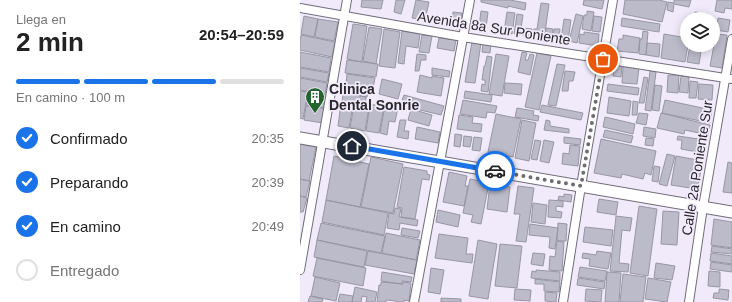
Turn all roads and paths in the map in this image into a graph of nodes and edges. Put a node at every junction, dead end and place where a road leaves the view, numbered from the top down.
1 (347, 0) edge
2 (470, 0) edge
3 (614, 0) edge
4 (300, 8) edge
5 (344, 16) junction
6 (463, 37) junction
7 (732, 39) edge
8 (603, 59) junction
9 (728, 78) edge
10 (300, 138) edge
11 (322, 141) junction
12 (440, 162) junction
13 (581, 186) junction
14 (703, 207) junction
15 (732, 212) edge
16 (300, 270) edge
17 (414, 302) edge
18 (563, 302) edge
19 (689, 302) edge

1 - 5 street
2 - 6 street
3 - 8 street
4 - 5 street, Avenida 8a Sur Poniente
5 - 6 street, Avenida 8a Sur Poniente
5 - 11 street
6 - 8 street, Avenida 8a Sur Poniente
6 - 12 street
7 - 9 street, Calle 2a Poniente Sur
8 - 9 street, Avenida 8a Sur Poniente
8 - 13 street
9 - 14 street, Calle 2a Poniente Sur
10 - 11 main road
11 - 12 main road
11 - 16 street
12 - 13 main road
12 - 17 street
13 - 14 main road
13 - 18 street
14 - 15 main road
14 - 19 street, Calle 2a Poniente Sur

